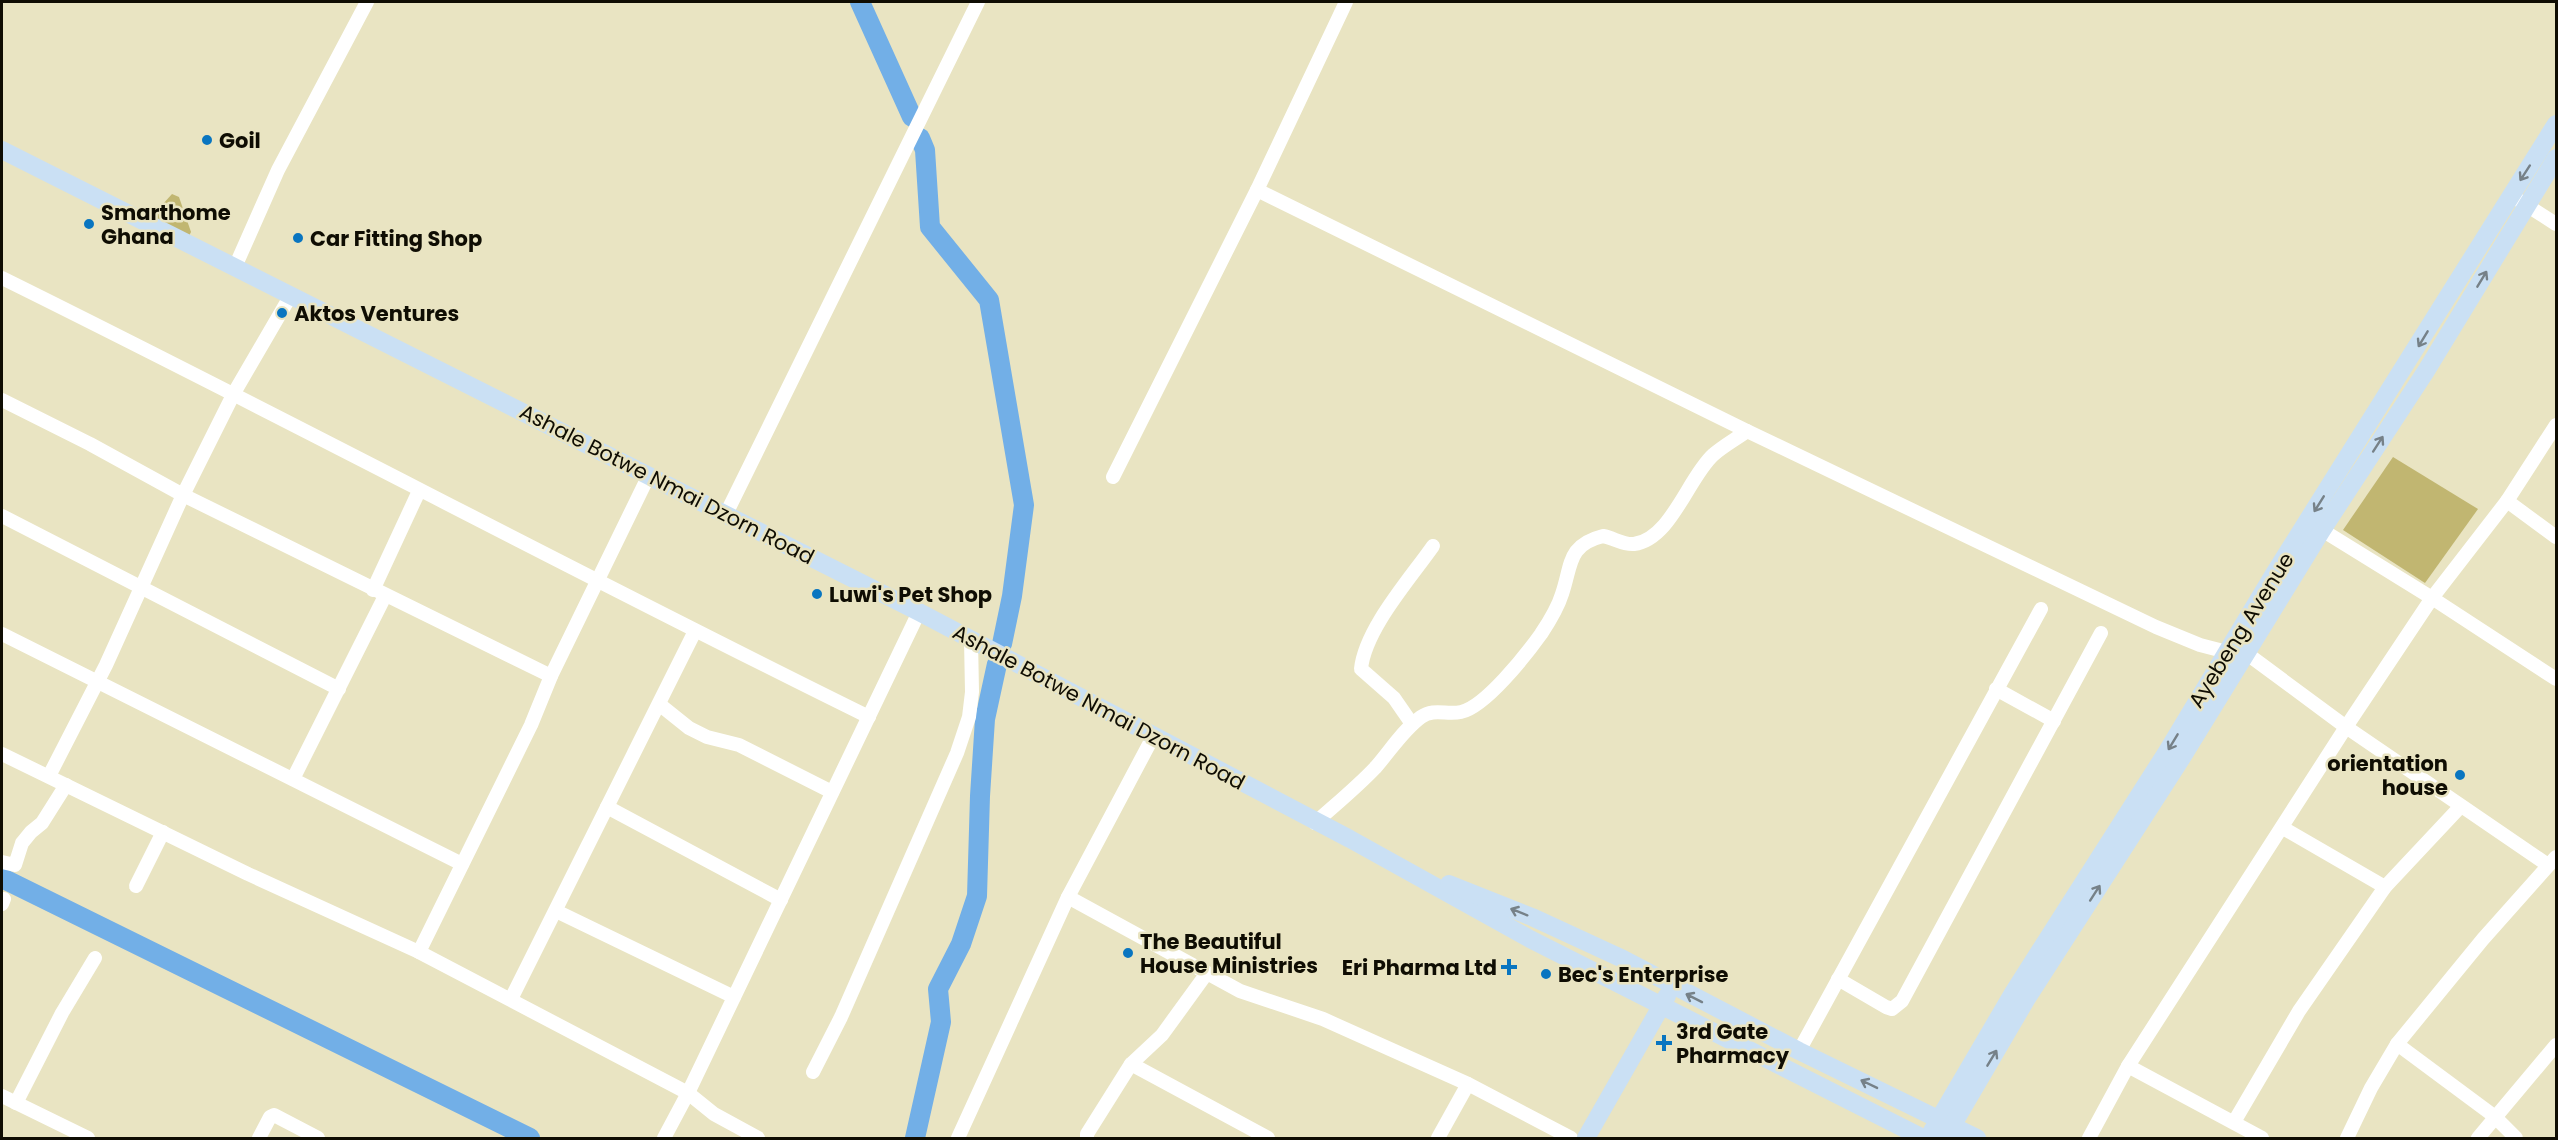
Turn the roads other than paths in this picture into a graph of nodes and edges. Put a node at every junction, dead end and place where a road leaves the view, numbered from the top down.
1 (367, 2) edge
2 (978, 2) edge
3 (1346, 2) edge
4 (2556, 124) edge
5 (2, 150) edge
6 (2556, 158) edge
7 (1257, 190) junction
8 (2511, 195) junction
9 (2526, 205) junction
10 (2556, 224) edge
11 (235, 267) junction
12 (2, 278) edge
13 (291, 295) junction
14 (234, 393) junction
15 (2, 400) edge
16 (2556, 425) edge
17 (1747, 431) junction
18 (649, 475) junction
19 (1113, 477) dead end
20 (419, 491) junction
21 (183, 495) junction
22 (2507, 501) junction
23 (726, 514) junction
24 (2, 516) edge
25 (2322, 530) junction
26 (2556, 537) edge
27 (1432, 546) dead end
28 (596, 580) junction
29 (140, 588) junction
30 (379, 593) junction
31 (2432, 598) junction
32 (2041, 609) dead end
33 (919, 612) junction
34 (695, 631) junction
35 (2101, 633) dead end
36 (2, 634) edge
37 (971, 639) junction
38 (2227, 652) junction
39 (2246, 653) junction
40 (551, 676) junction
41 (2556, 679) edge
42 (96, 681) junction
43 (339, 689) junction
44 (1996, 689) junction
45 (659, 704) junction
46 (868, 717) junction
47 (2054, 721) junction
48 (1412, 724) junction
49 (2346, 727) junction
50 (1154, 735) junction
51 (2, 754) edge
52 (49, 776) junction
53 (293, 779) junction
54 (66, 784) junction
55 (832, 792) junction
56 (2462, 806) junction
57 (607, 807) junction
58 (1315, 823) junction
59 (2283, 828) junction
60 (163, 832) junction
61 (2552, 861) edge
62 (2, 862) edge
63 (1391, 862) junction
64 (462, 864) junction
65 (136, 886) dead end
66 (2385, 887) junction
67 (1068, 897) junction
68 (781, 900) junction
69 (556, 911) junction
70 (419, 952) junction
71 (95, 958) dead end
72 (1207, 973) junction
73 (1838, 980) junction
74 (1672, 987) junction
75 (734, 997) junction
76 (511, 999) junction
77 (1662, 1005) junction
78 (2397, 1044) junction
79 (2556, 1045) edge
80 (1799, 1052) junction
81 (1131, 1064) junction
82 (2128, 1066) junction
83 (813, 1072) dead end
84 (1468, 1084) junction
85 (1964, 1090) junction
86 (688, 1094) junction
87 (2, 1096) edge
88 (16, 1103) junction
89 (1907, 1103) junction
90 (2494, 1116) junction
91 (2234, 1122) junction
92 (1944, 1128) edge
93 (88, 1138) edge
94 (259, 1138) edge
95 (318, 1138) edge
96 (664, 1138) edge
97 (758, 1138) edge
98 (958, 1138) edge
99 (1087, 1138) edge
100 (1268, 1138) edge
101 (1438, 1138) edge
102 (1571, 1138) edge
103 (1586, 1138) edge
104 (1923, 1138) edge
105 (1928, 1138) edge
106 (1978, 1138) edge
107 (2089, 1138) edge
108 (2262, 1138) edge
109 (2347, 1138) edge
110 (2478, 1138) edge
111 (2516, 1138) edge

1 - 11 street
2 - 23 street
3 - 7 street
4 -> 8 main road, Ayebeng Avenue
5 - 11 main road, Ashale Botwe Nmai Dzorn Road
6 - 9 main road, Ayebeng Avenue
7 - 17 street
7 - 19 street
8 - 9 street
8 -> 38 main road, Ayebeng Avenue
9 - 10 street
25 -> 9 main road, Ayebeng Avenue
11 - 13 main road, Ashale Botwe Nmai Dzorn Road
12 - 14 street
13 - 14 street
13 - 18 main road, Ashale Botwe Nmai Dzorn Road
14 - 20 street
14 - 21 street
15 - 21 street
16 - 22 street
17 - 38 street
17 - 48 street
18 - 23 main road, Ashale Botwe Nmai Dzorn Road
18 - 28 street
20 - 28 street
20 - 30 street
21 - 29 street
21 - 30 street
22 - 26 street
22 - 31 street
23 - 33 main road, Ashale Botwe Nmai Dzorn Road
24 - 29 street
25 - 31 street
25 - 39 main road, Ayebeng Avenue
27 - 48 street
28 - 34 street
28 - 40 street
29 - 42 street
29 - 43 street
30 - 40 street
30 - 43 street
31 - 41 street
31 - 49 street
32 - 44 street
33 - 37 main road, Ashale Botwe Nmai Dzorn Road
33 - 46 street
34 - 45 street
34 - 46 street
35 - 47 street
36 - 42 street
37 - 50 main road, Ashale Botwe Nmai Dzorn Road
37 - 83 street
38 -> 85 main road, Ayebeng Avenue
39 - 49 street
85 -> 39 main road, Ayebeng Avenue
40 - 64 street
42 - 52 street
42 - 53 street
43 - 53 street
44 - 47 street
44 - 73 street
45 - 55 street
45 - 57 street
46 - 55 street
47 - 73 street
48 - 58 street
49 - 56 street
49 - 59 street
50 - 58 main road, Ashale Botwe Nmai Dzorn Road
50 - 67 street
51 - 52 street
52 - 54 street
53 - 64 street
54 - 60 street
54 - 62 street
55 - 68 street
56 - 61 street
56 - 66 street
57 - 68 street
57 - 69 street
58 - 63 main road, Ashale Botwe Nmai Dzorn Road
59 - 66 street
59 - 82 street
60 - 65 street
60 - 70 street
61 - 78 street
74 -> 63 main road, Ashale Botwe Nmai Dzorn Road
63 - 77 main road, Ashale Botwe Nmai Dzorn Road
64 - 70 street
66 - 91 street
67 - 72 street
67 - 98 street
68 - 75 street
69 - 75 street
69 - 76 street
70 - 76 street
71 - 88 street
72 - 81 street
72 - 84 street
73 - 80 street
74 - 77 main road
80 -> 74 main road, Ashale Botwe Nmai Dzorn Road
75 - 86 street
76 - 86 street
77 - 103 main road
77 - 104 main road, Ashale Botwe Nmai Dzorn Road
78 - 90 street
78 - 109 street
79 - 90 street
89 -> 80 main road, Ashale Botwe Nmai Dzorn Road
81 - 99 street
81 - 100 street
82 - 91 street
82 - 107 street
84 - 101 street
84 - 102 street
85 - 89 main road
85 - 92 main road, Ayebeng Avenue
85 - 106 main road
86 - 96 street
86 - 97 street
87 - 88 street
88 - 93 street
89 - 92 main road, Ashale Botwe Nmai Dzorn Road
90 - 110 street
90 - 111 street
91 - 108 street
92 - 105 main road, Ayebeng Avenue
92 - 106 main road, Ashale Botwe Nmai Dzorn Road
94 - 95 street

